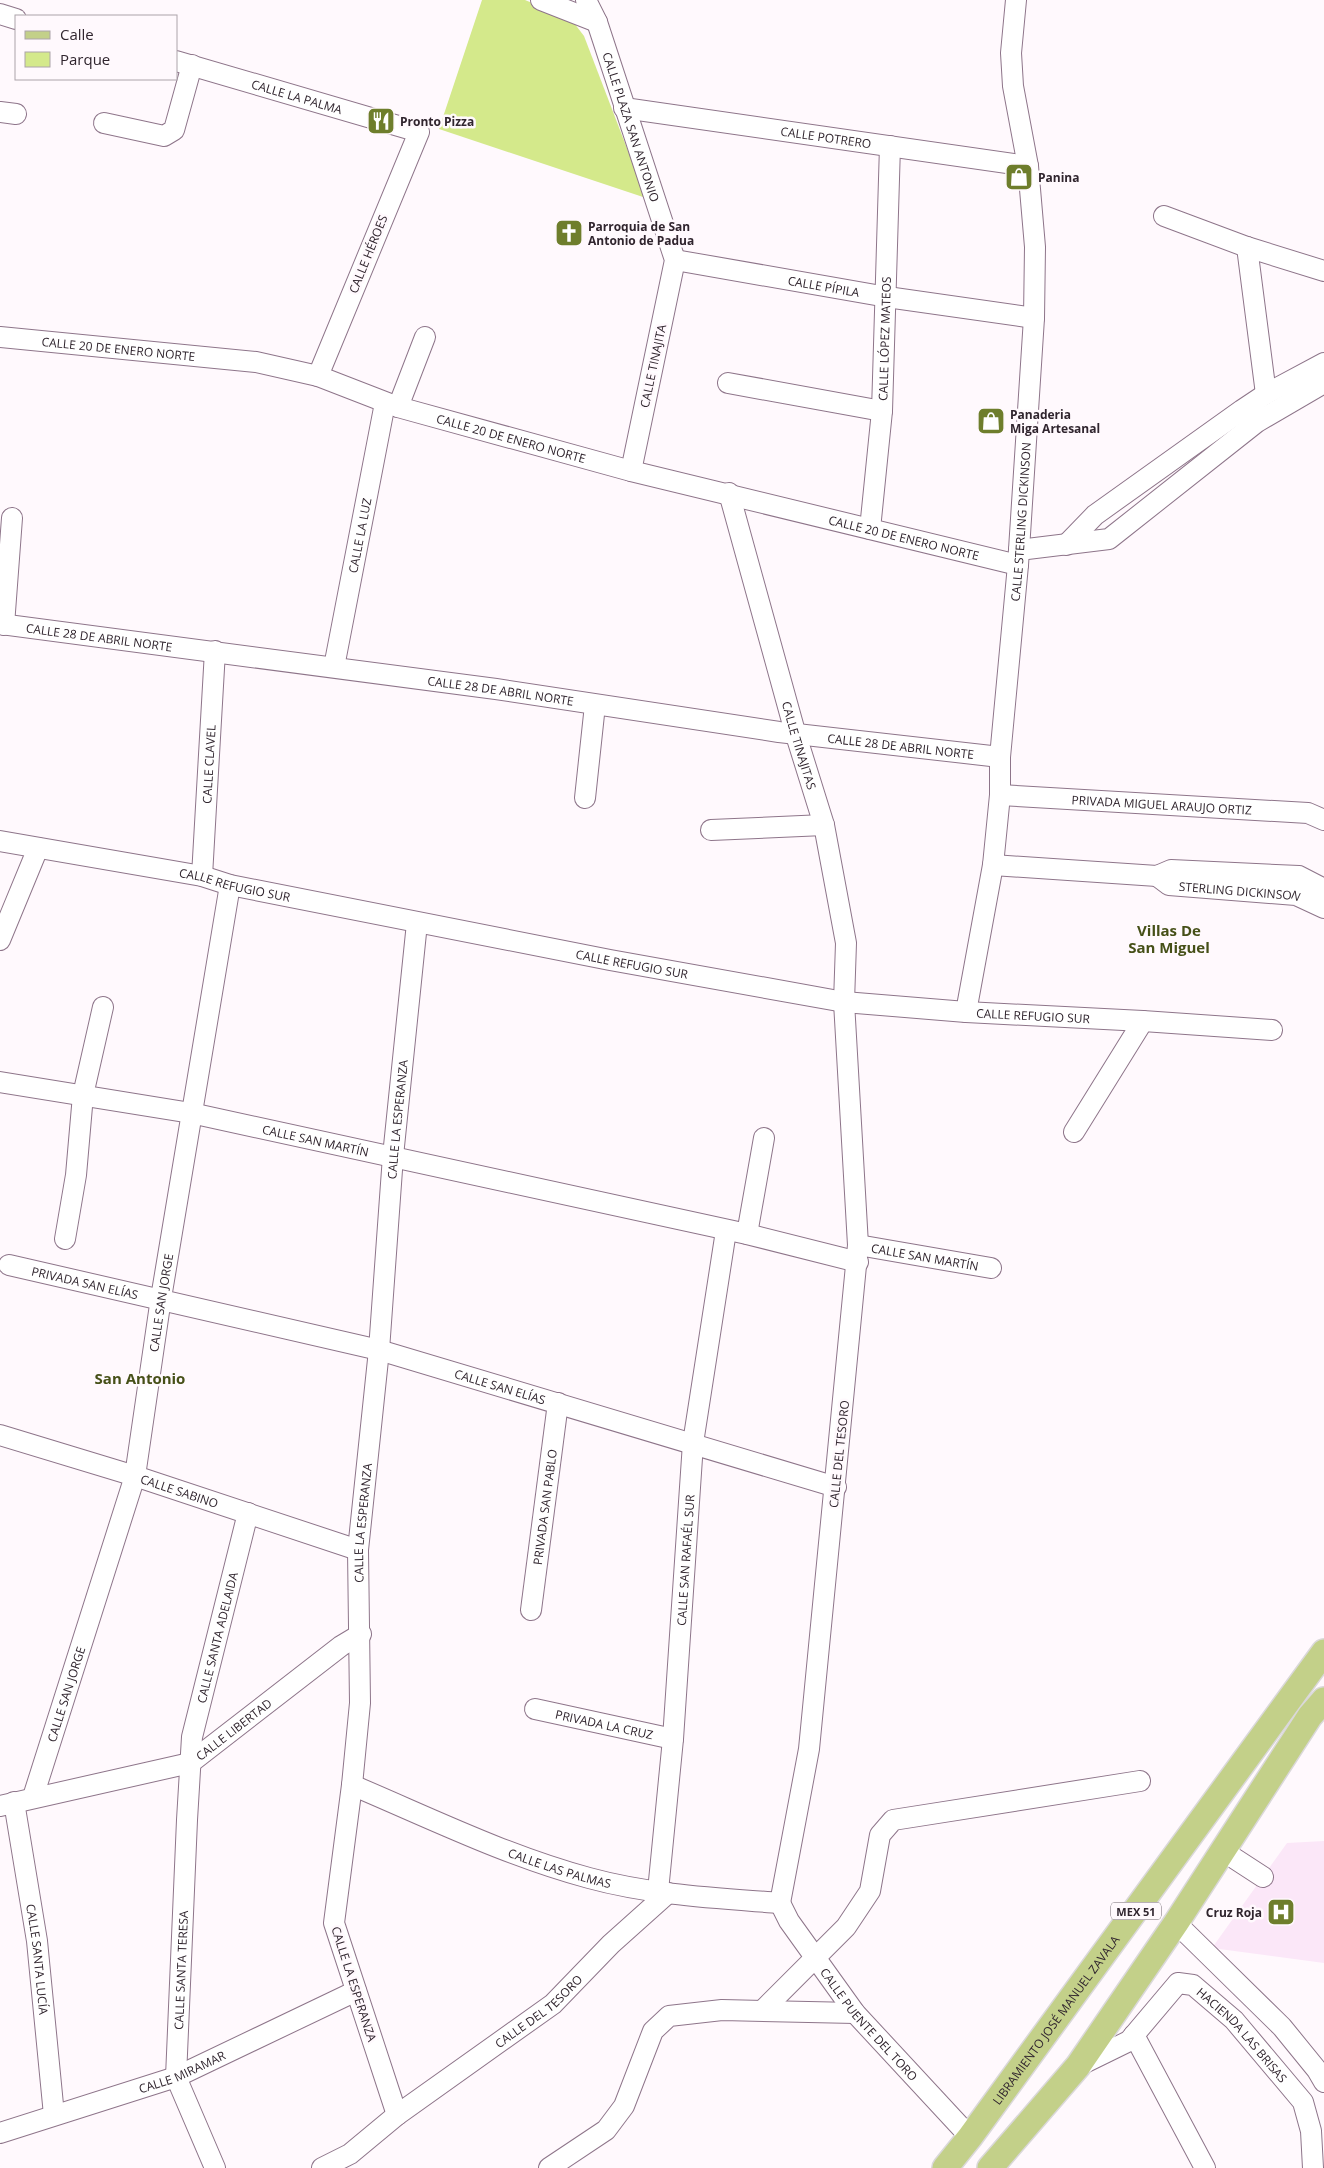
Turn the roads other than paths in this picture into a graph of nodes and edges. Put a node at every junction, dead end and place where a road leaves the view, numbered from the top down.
1 (540, 0) edge
2 (586, 0) edge
3 (1016, 0) edge
4 (0, 14) edge
5 (15, 19) edge
6 (597, 22) junction
7 (184, 63) edge
8 (624, 108) junction
9 (104, 123) dead end
10 (419, 132) joint
11 (890, 146) junction
12 (1028, 166) junction
13 (1164, 216) dead end
14 (1247, 247) junction
15 (675, 260) junction
16 (1324, 271) edge
17 (887, 298) junction
18 (1034, 318) junction
19 (0, 337) edge
20 (425, 337) dead end
21 (1324, 363) edge
22 (318, 376) junction
23 (728, 383) dead end
24 (1324, 383) edge
25 (1266, 394) junction
26 (392, 405) junction
27 (882, 411) junction
28 (631, 471) junction
29 (729, 493) junction
30 (12, 518) dead end
31 (870, 529) junction
32 (1066, 545) junction
33 (1018, 557) junction
34 (2, 624) edge
35 (215, 651) junction
36 (334, 667) junction
37 (595, 705) junction
38 (795, 732) junction
39 (1000, 757) junction
40 (1000, 795) junction
41 (584, 798) dead end
42 (1324, 820) edge
43 (824, 825) junction
44 (711, 830) dead end
45 (0, 841) edge
46 (38, 848) junction
47 (993, 866) junction
48 (202, 876) junction
49 (230, 885) junction
50 (1298, 886) junction
51 (1324, 889) edge
52 (1324, 908) edge
53 (417, 922) junction
54 (0, 940) edge
55 (844, 1002) junction
56 (103, 1007) dead end
57 (966, 1012) junction
58 (1143, 1021) junction
59 (1272, 1030) dead end
60 (0, 1082) edge
61 (83, 1095) junction
62 (191, 1113) junction
63 (1074, 1132) dead end
64 (764, 1138) dead end
65 (393, 1156) junction
66 (726, 1231) junction
67 (746, 1234) junction
68 (65, 1239) dead end
69 (858, 1253) junction
70 (9, 1264) dead end
71 (990, 1268) dead end
72 (161, 1298) junction
73 (379, 1350) junction
74 (558, 1403) junction
75 (0, 1435) edge
76 (693, 1443) junction
77 (136, 1476) junction
78 (836, 1487) junction
79 (248, 1513) junction
80 (358, 1550) junction
81 (531, 1610) dead end
82 (360, 1634) junction
83 (1324, 1652) edge
84 (1324, 1700) edge
85 (535, 1708) dead end
86 (673, 1739) junction
87 (190, 1763) junction
88 (1140, 1781) dead end
89 (352, 1785) junction
90 (33, 1797) junction
91 (7, 1804) edge
92 (1223, 1851) junction
93 (1263, 1877) dead end
94 (663, 1892) junction
95 (784, 1912) junction
96 (1176, 1923) junction
97 (814, 1956) junction
98 (356, 1990) junction
99 (763, 2010) junction
100 (855, 2013) junction
101 (1134, 2035) junction
102 (1078, 2066) junction
103 (176, 2077) junction
104 (1324, 2082) edge
105 (54, 2115) junction
106 (397, 2116) junction
107 (0, 2133) edge
108 (970, 2137) junction
109 (214, 2168) edge
110 (322, 2168) edge
111 (549, 2168) edge
112 (945, 2168) edge
113 (990, 2168) edge
114 (1205, 2168) edge
115 (1313, 2168) edge

1 - 6 street
2 - 6 street, CALLE PLAZA SAN ANTONIO
3 - 12 street, CALLE STERLING DICKINSON
4 - 5 street
6 - 8 street, CALLE PLAZA SAN ANTONIO
7 - 9 street
7 - 10 street, CALLE LA PALMA
8 - 11 street, CALLE POTRERO
8 - 15 street, CALLE PLAZA SAN ANTONIO
10 - 22 street, CALLE HÉROES
11 - 12 street, CALLE POTRERO
11 - 17 street, CALLE LÓPEZ MATEOS
12 - 18 street, CALLE STERLING DICKINSON
13 - 14 street
14 - 16 street
14 - 25 street
15 - 17 street, CALLE PÍPILA
15 - 28 street, CALLE TINAJITA
17 - 18 street, CALLE PÍPILA
17 - 27 street, CALLE LÓPEZ MATEOS
18 - 33 street, CALLE STERLING DICKINSON
19 - 22 street, CALLE 20 DE ENERO NORTE
20 - 26 street, CALLE LA LUZ
21 - 25 street
22 - 26 street, CALLE 20 DE ENERO NORTE
23 - 27 street
24 - 32 street, CALLE 20 DE ENERO NORTE
25 - 32 street
26 - 28 street, CALLE 20 DE ENERO NORTE
26 - 36 street, CALLE LA LUZ
27 - 31 street, CALLE LÓPEZ MATEOS
28 - 29 street, CALLE 20 DE ENERO NORTE
29 - 31 street, CALLE 20 DE ENERO NORTE
29 - 38 street, CALLE TINAJITAS
30 - 34 street
31 - 33 street, CALLE 20 DE ENERO NORTE
32 - 33 street, CALLE 20 DE ENERO NORTE
33 - 39 street, CALLE STERLING DICKINSON
34 - 35 street, CALLE 28 DE ABRIL NORTE
35 - 36 street, CALLE 28 DE ABRIL NORTE
35 - 48 street, CALLE CLAVEL
36 - 37 street, CALLE 28 DE ABRIL NORTE
37 - 38 street, CALLE 28 DE ABRIL NORTE
37 - 41 street
38 - 39 street, CALLE 28 DE ABRIL NORTE
38 - 43 street, CALLE TINAJITAS
39 - 40 street, CALLE STERLING DICKINSON
40 - 42 street, PRIVADA MIGUEL ARAUJO ORTIZ
40 - 47 street, CALLE STERLING DICKINSON
43 - 44 street
43 - 55 street, CALLE TINAJITAS
45 - 46 street, CALLE REFUGIO SUR
46 - 48 street, CALLE REFUGIO SUR
46 - 54 street
47 - 50 street, STERLING DICKINSON
47 - 57 street, CALLE STERLING DICKINSON
48 - 49 street, CALLE REFUGIO SUR
49 - 53 street, CALLE REFUGIO SUR
49 - 62 street, CALLE SAN JORGE
50 - 51 street, STERLING DICKINSON
50 - 52 street, STERLING DICKINSON
53 - 55 street, CALLE REFUGIO SUR
53 - 65 street, CALLE LA ESPERANZA
55 - 57 street, CALLE REFUGIO SUR
55 - 69 street, CALLE DEL TESORO
56 - 61 street
57 - 58 street, CALLE REFUGIO SUR
58 - 59 street, CALLE REFUGIO SUR
58 - 63 street
60 - 61 street, CALLE SAN MARTÍN
61 - 62 street, CALLE SAN MARTÍN
61 - 68 street
62 - 65 street, CALLE SAN MARTÍN
62 - 72 street, CALLE SAN JORGE
64 - 67 street
65 - 66 street, CALLE SAN MARTÍN
65 - 73 street, CALLE LA ESPERANZA
66 - 67 street, CALLE SAN MARTÍN
66 - 76 street, CALLE SAN RAFAÉL SUR
67 - 69 street, CALLE SAN MARTÍN
69 - 71 street, CALLE SAN MARTÍN
69 - 78 street, CALLE DEL TESORO
70 - 72 street, PRIVADA SAN ELÍAS
72 - 73 street, CALLE SAN ELÍAS
72 - 77 street, CALLE SAN JORGE
73 - 74 street, CALLE SAN ELÍAS
73 - 80 street, CALLE LA ESPERANZA
74 - 76 street, CALLE SAN ELÍAS
74 - 81 street, PRIVADA SAN PABLO
75 - 77 street, CALLE SABINO
76 - 78 street, CALLE SAN ELÍAS
76 - 86 street, CALLE SAN RAFAÉL SUR
77 - 79 street, CALLE SABINO
77 - 90 street, CALLE SAN JORGE
78 - 95 street, CALLE DEL TESORO
79 - 80 street, CALLE SABINO
79 - 87 street, CALLE SANTA ADELAIDA
80 - 82 street, CALLE LA ESPERANZA
82 - 87 street, CALLE LIBERTAD
82 - 89 street, CALLE LA ESPERANZA
83 - 108 main road, LIBRAMIENTO JOSÉ MANUEL ZAVALA / MEX 51
84 - 92 main road, MEX 51
85 - 86 street, PRIVADA LA CRUZ
86 - 94 street, CALLE SAN RAFAÉL SUR
87 - 90 street, CALLE LIBERTAD
87 - 103 street, CALLE SANTA TERESA
88 - 97 street
89 - 94 street, CALLE LAS PALMAS
89 - 98 street, CALLE LA ESPERANZA
90 - 91 street, CALLE LIBERTAD
91 - 105 street, CALLE SANTA LUCÍA
92 - 93 street
92 - 96 main road, MEX 51
94 - 95 street, CALLE LAS PALMAS
94 - 106 street, CALLE DEL TESORO
95 - 97 street, CALLE PUENTE DEL TORO
96 - 102 main road, MEX 51
96 - 104 street
97 - 99 street
97 - 100 street, CALLE PUENTE DEL TORO
98 - 103 street, CALLE MIRAMAR
98 - 106 street, CALLE LA ESPERANZA
99 - 100 street
99 - 111 street
100 - 108 street, CALLE PUENTE DEL TORO
101 - 102 street, HACIENDA LAS BRISAS
101 - 114 street
101 - 115 street, HACIENDA LAS BRISAS
102 - 113 main road, MEX 51
103 - 105 street, CALLE MIRAMAR
103 - 109 street, CALLE SANTA TERESA
105 - 107 street, CALLE MIRAMAR
106 - 110 street, CALLE DEL TESORO
108 - 112 main road, LIBRAMIENTO JOSÉ MANUEL ZAVALA / MEX 51

